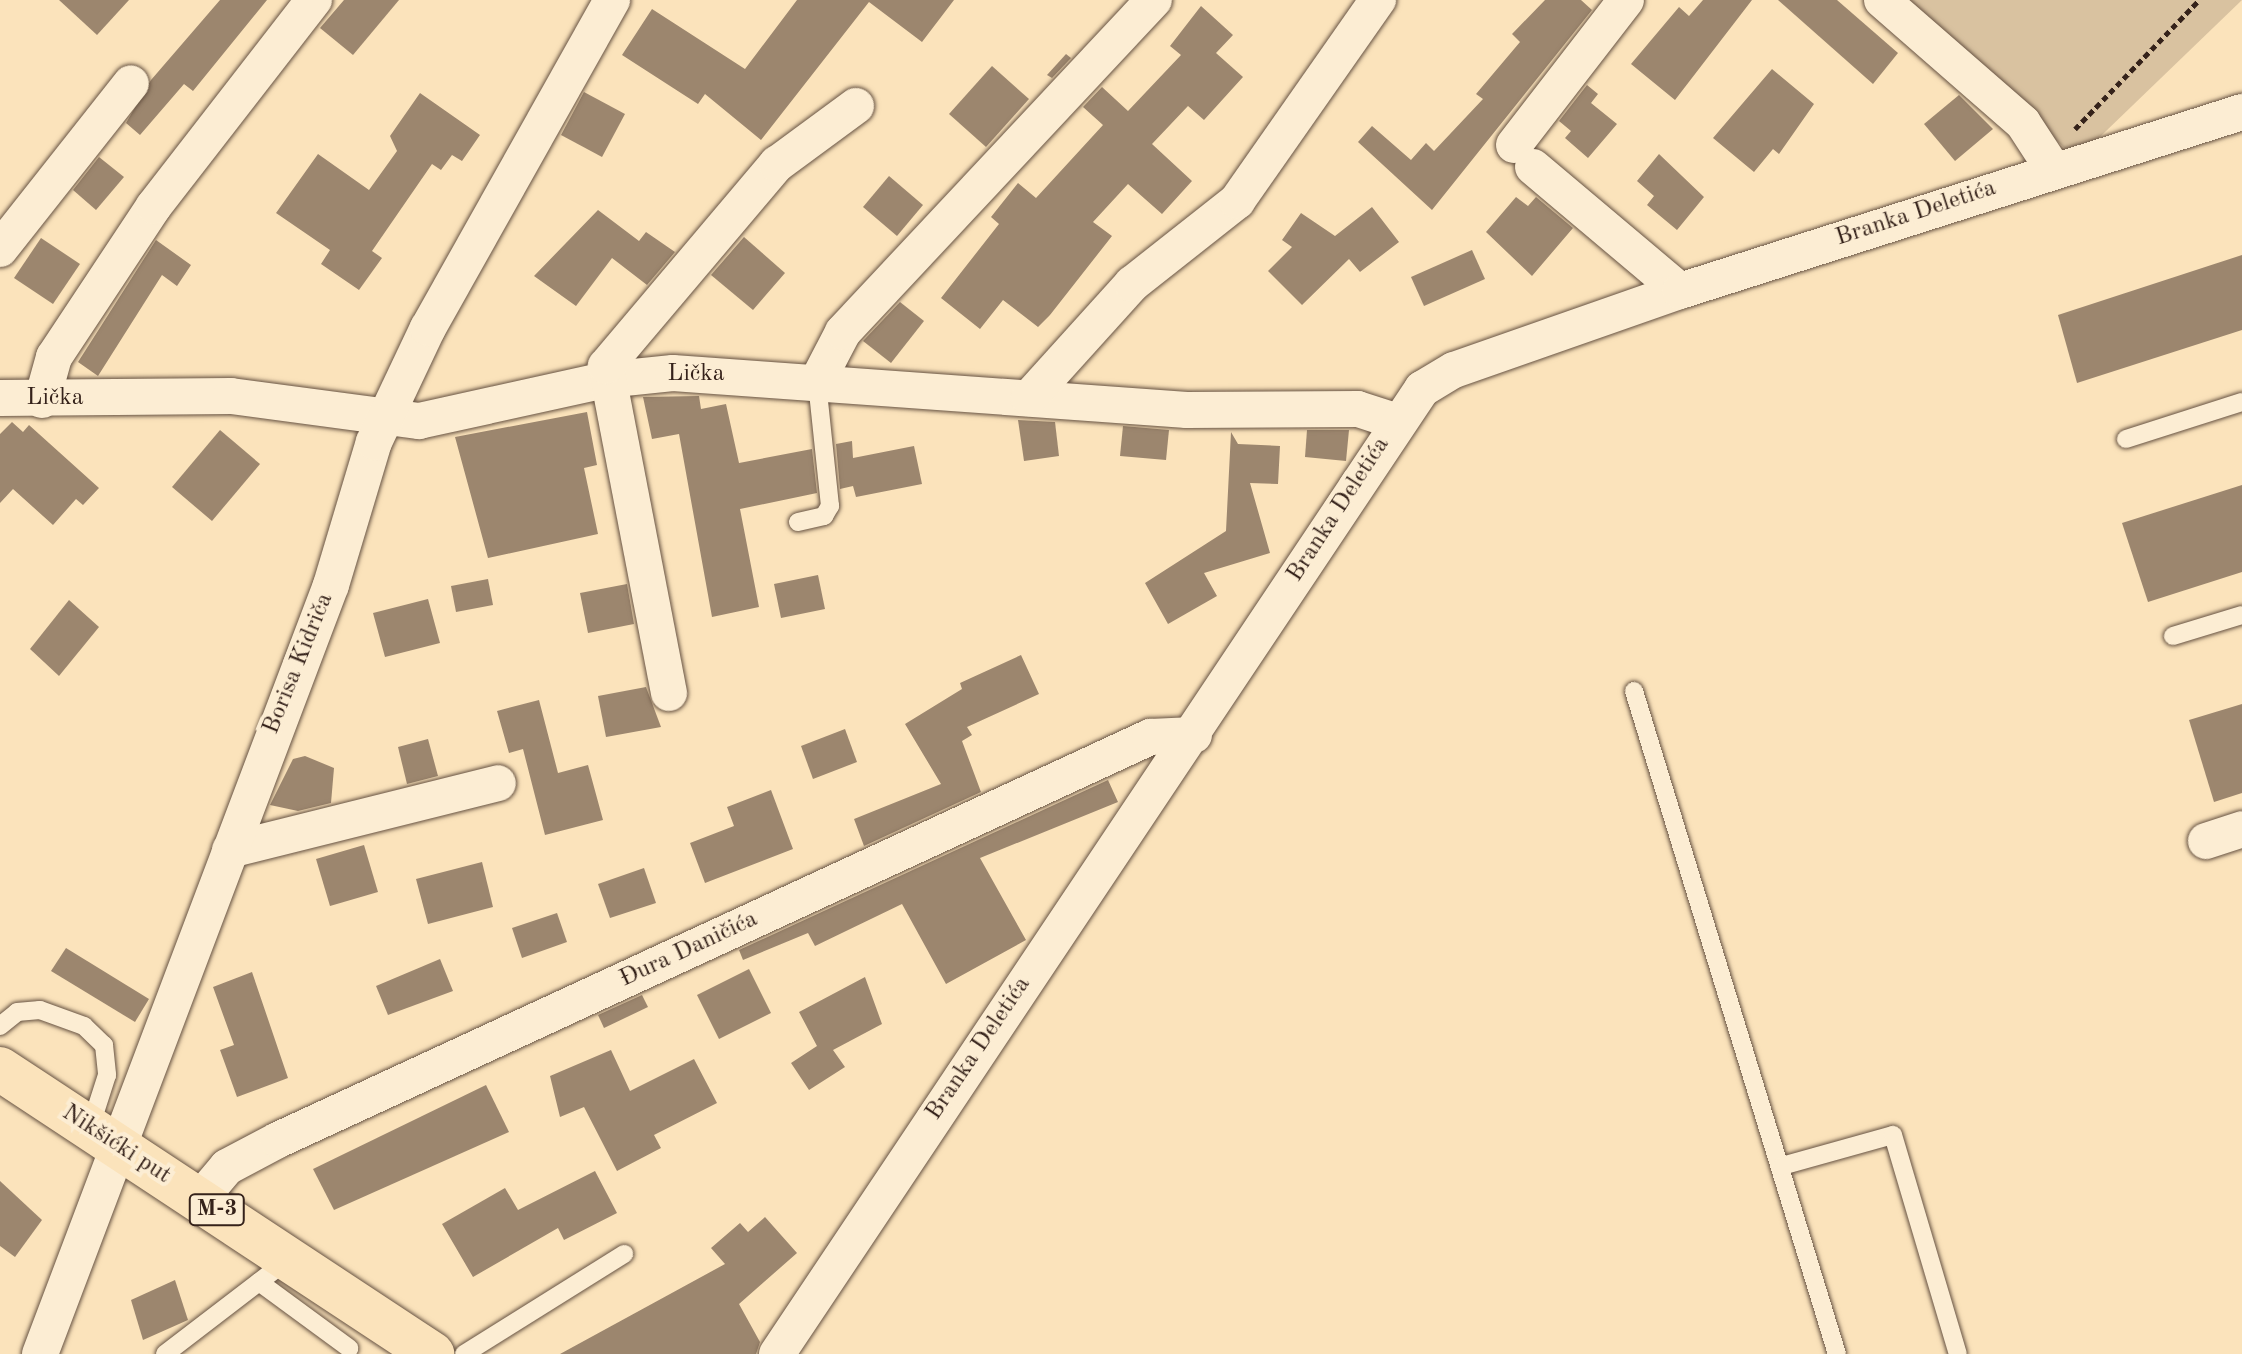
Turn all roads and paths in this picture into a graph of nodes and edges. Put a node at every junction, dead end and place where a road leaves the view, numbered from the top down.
1 (314, 0) edge
2 (612, 0) edge
3 (1154, 0) edge
4 (1378, 0) edge
5 (1626, 0) edge
6 (1882, 0) edge
7 (2199, 0) edge
8 (131, 83) dead end
9 (856, 106) dead end
10 (2242, 112) edge
11 (2050, 164) junction
12 (0, 249) edge
13 (1680, 291) junction
14 (605, 380) junction
15 (817, 382) junction
16 (0, 398) edge
17 (1029, 398) junction
18 (42, 400) junction
19 (2242, 402) edge
20 (385, 418) junction
21 (1396, 421) junction
22 (2126, 439) dead end
23 (798, 522) dead end
24 (2242, 615) edge
25 (2173, 636) dead end
26 (1634, 691) dead end
27 (669, 693) dead end
28 (1194, 735) junction
29 (498, 783) dead end
30 (2242, 829) edge
31 (2206, 841) dead end
32 (230, 850) junction
33 (0, 1026) edge
34 (2, 1073) edge
35 (104, 1137) junction
36 (1782, 1166) junction
37 (200, 1199) junction
38 (624, 1254) dead end
39 (275, 1270) junction
40 (349, 1348) dead end
41 (40, 1354) edge
42 (165, 1354) edge
43 (432, 1354) edge
44 (464, 1354) edge
45 (777, 1354) edge
46 (1837, 1354) edge
47 (1958, 1354) edge

1 - 18 street
2 - 20 street, Borisa Kidriča
3 - 15 street
4 - 17 street
5 - 13 street
6 - 11 street
7 - 11 path
8 - 12 street
9 - 14 street
10 - 11 street, Branka Deletića
11 - 13 street, Branka Deletića
13 - 21 street, Branka Deletića
14 - 15 street, Lička
14 - 20 street, Lička
14 - 27 street
15 - 17 street, Lička
15 - 23 lane
16 - 18 street, Lička
17 - 21 street, Lička
18 - 20 street, Lička
19 - 22 lane
20 - 32 street, Borisa Kidriča
21 - 28 street, Branka Deletića
24 - 25 lane
26 - 36 lane
28 - 37 street, Đura Daničića
28 - 45 street, Branka Deletića
29 - 32 street
30 - 31 street
32 - 35 street, Borisa Kidriča
33 - 35 lane
34 - 35 main road, Nikšićki put / M-3
35 - 37 main road, Nikšićki put / M-3
35 - 41 street, Borisa Kidriča
36 - 46 lane
36 - 47 lane
37 - 39 main road, Nikšićki put / M-3
38 - 44 lane
39 - 40 lane
39 - 42 lane
39 - 43 main road, Nikšićki put / M-3

